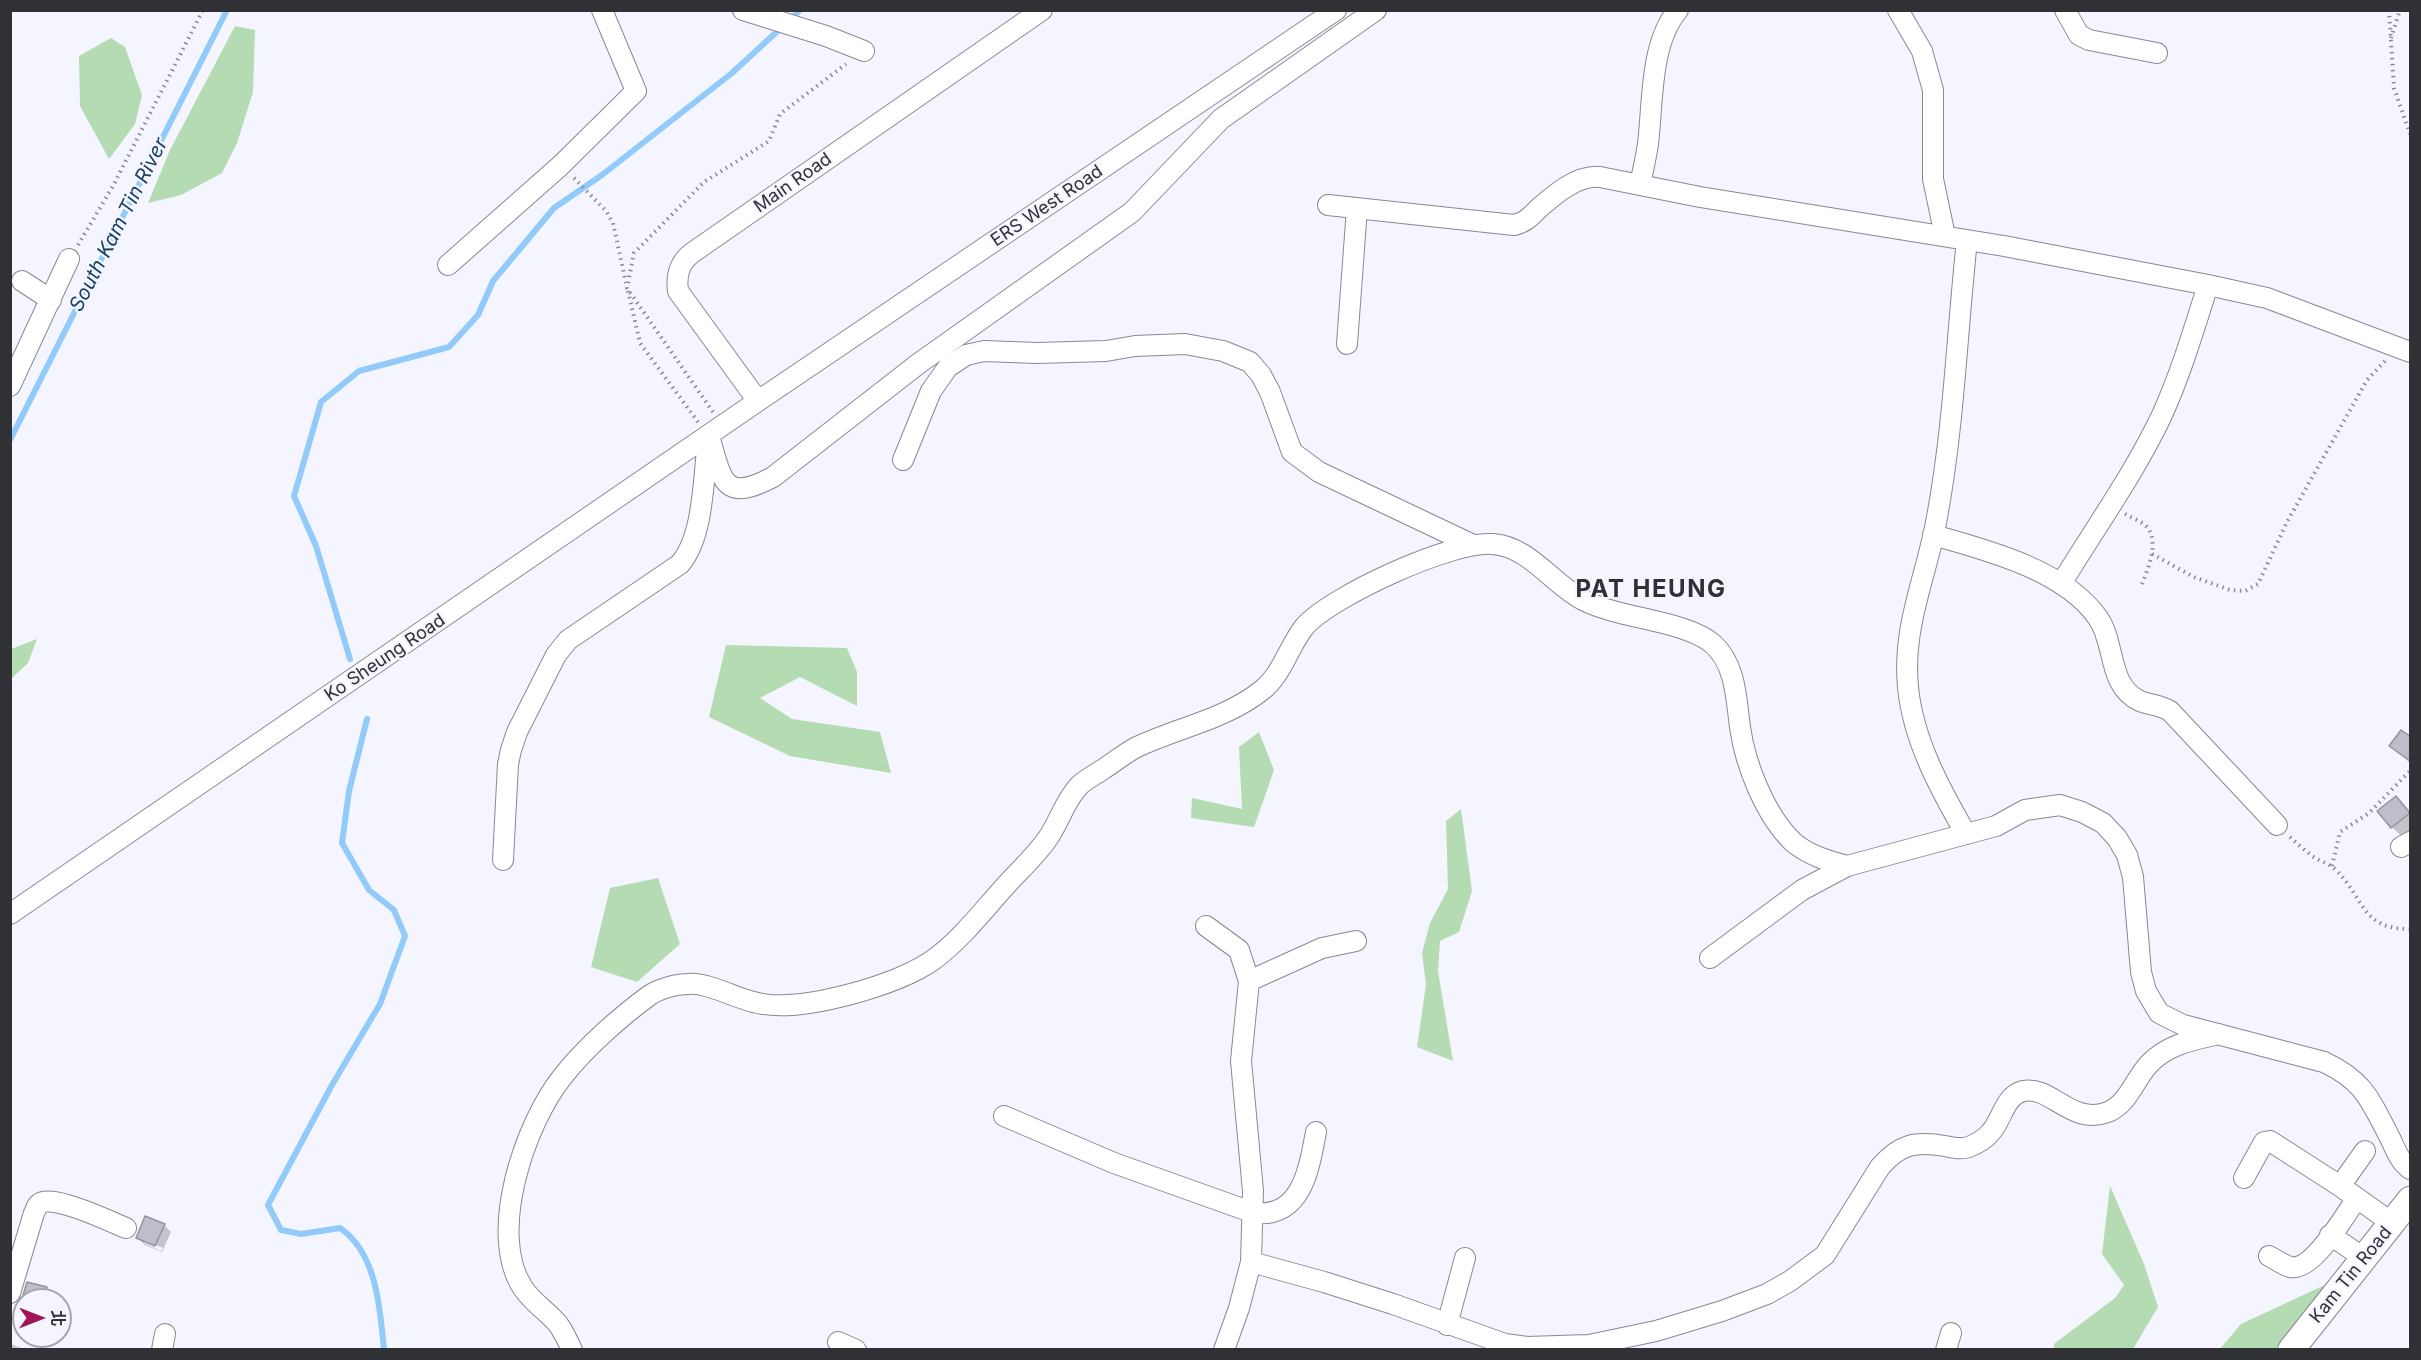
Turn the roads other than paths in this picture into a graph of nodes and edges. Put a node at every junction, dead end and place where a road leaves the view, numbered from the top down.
1 (602, 10) edge
2 (1042, 10) edge
3 (1336, 10) edge
4 (1376, 10) edge
5 (1678, 10) edge
6 (1898, 10) edge
7 (2065, 10) edge
8 (747, 12) edge
9 (864, 51) dead end
10 (2157, 53) dead end
11 (1640, 184) junction
12 (1328, 205) dead end
13 (1357, 208) junction
14 (1945, 236) junction
15 (1967, 240) junction
16 (69, 259) road end
17 (448, 265) dead end
18 (22, 281) dead end
19 (2208, 285) junction
20 (51, 300) junction
21 (1347, 344) dead end
22 (2406, 350) edge
23 (10, 386) edge
24 (758, 401) junction
25 (709, 436) junction
26 (903, 460) dead end
27 (1933, 535) junction
28 (1471, 544) junction
29 (2061, 584) junction
30 (2277, 825) road end
31 (1966, 834) junction
32 (503, 860) dead end
33 (1847, 866) junction
34 (10, 914) edge
35 (1206, 926) dead end
36 (1356, 940) dead end
37 (1710, 958) dead end
38 (1249, 981) junction
39 (2219, 1034) junction
40 (1004, 1116) dead end
41 (1316, 1132) dead end
42 (2365, 1151) dead end
43 (2410, 1169) edge
44 (2244, 1178) dead end
45 (2340, 1186) junction
46 (2357, 1198) junction
47 (2410, 1200) edge
48 (1254, 1213) junction
49 (2392, 1224) junction
50 (126, 1228) dead end
51 (2331, 1235) junction
52 (2269, 1256) dead end
53 (1465, 1258) dead end
54 (2364, 1258) junction
55 (1251, 1262) junction
56 (10, 1293) edge
57 (1447, 1325) junction
58 (572, 1350) edge
59 (1224, 1350) edge
60 (2291, 1350) edge

1 - 17 street
2 - 24 street, Main Road
3 - 24 street, ERS West Road
4 - 25 street
5 - 11 street
6 - 14 street
7 - 10 street
8 - 9 street
11 - 13 street
11 - 14 street
12 - 13 street
13 - 21 street
14 - 15 street
15 - 19 street
15 - 27 street
16 - 20 street
18 - 20 street
19 - 22 street
19 - 29 street
20 - 23 street
24 - 25 street, Ko Sheung Road
25 - 32 street
25 - 34 street, Ko Sheung Road
26 - 28 street
27 - 29 street
27 - 31 street
28 - 33 street
28 - 58 street
29 - 30 street
31 - 33 street
31 - 39 street
33 - 37 street
35 - 38 street
36 - 38 street
38 - 48 street
39 - 43 street
39 - 57 street
40 - 48 street
41 - 48 street
42 - 45 street
44 - 45 street
45 - 46 street
46 - 49 street
46 - 51 street
47 - 49 main road, Kam Tin Road
48 - 55 street
49 - 54 main road, Kam Tin Road
50 - 56 street
51 - 52 street
51 - 54 street
53 - 57 street
54 - 60 main road, Kam Tin Road
55 - 57 street
55 - 59 street

